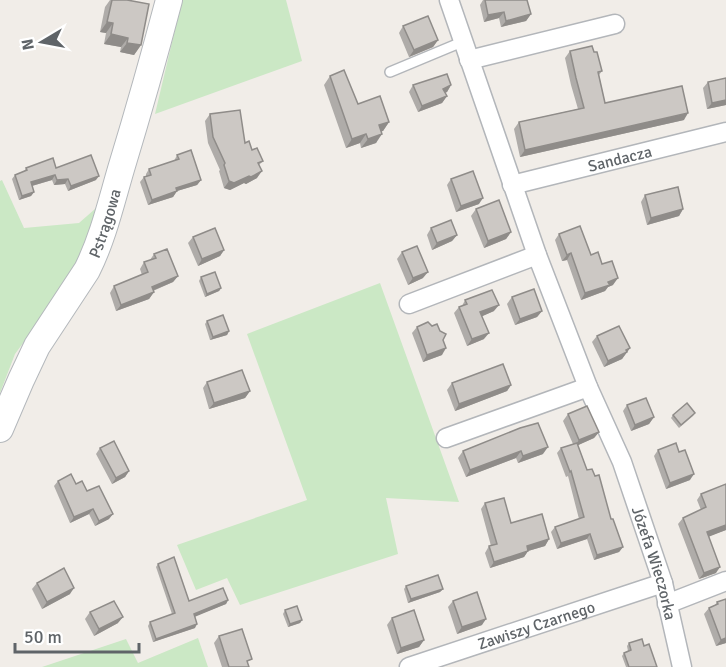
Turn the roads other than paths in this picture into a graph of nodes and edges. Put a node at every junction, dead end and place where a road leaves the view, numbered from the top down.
1 (169, 0) edge
2 (449, 0) edge
3 (615, 24) dead end
4 (462, 42) junction
5 (469, 60) junction
6 (390, 72) dead end
7 (726, 132) edge
8 (512, 185) junction
9 (537, 255) junction
10 (409, 303) dead end
11 (588, 387) junction
12 (0, 429) edge
13 (446, 438) dead end
14 (726, 581) edge
15 (663, 583) junction
16 (667, 604) junction
17 (409, 667) edge
18 (682, 667) edge

1 - 12 street, Pstrągowa
2 - 4 street
3 - 5 street
4 - 5 street
4 - 6 lane
5 - 8 street
7 - 8 street, Sandacza
8 - 9 street
9 - 10 street
9 - 11 street
11 - 13 street
11 - 15 street, Józefa Wieczorka
14 - 16 street
15 - 16 street, Józefa Wieczorka
15 - 17 street, Zawiszy Czarnego
16 - 18 street, Józefa Wieczorka

